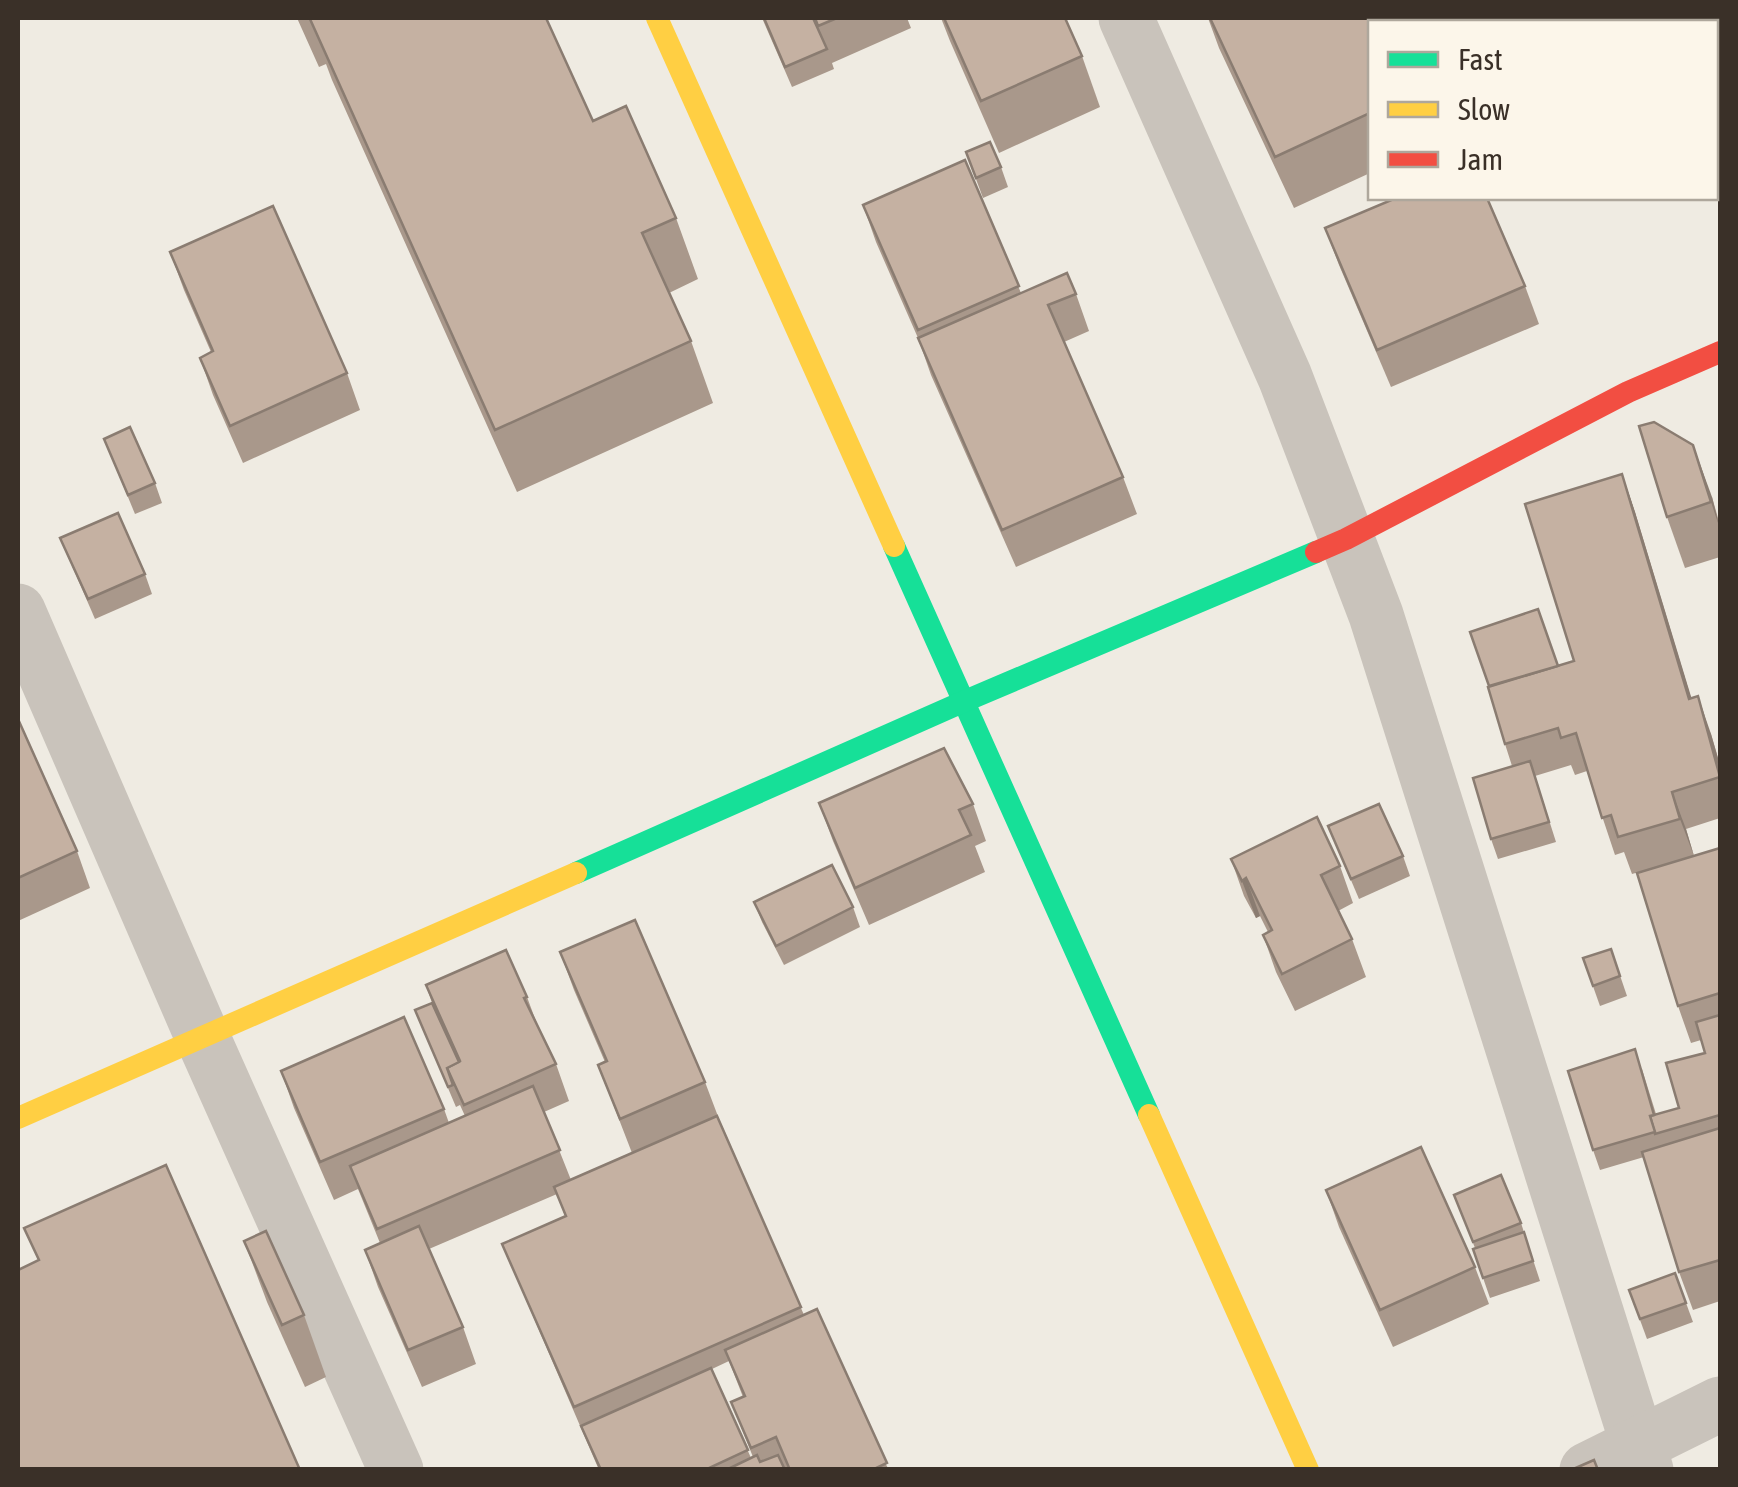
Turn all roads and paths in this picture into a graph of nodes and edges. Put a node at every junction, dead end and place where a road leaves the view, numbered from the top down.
1 (657, 18) edge
2 (1126, 18) edge
3 (1720, 352) edge
4 (1346, 539) junction
5 (18, 611) edge
6 (965, 700) junction
7 (202, 1036) junction
8 (18, 1118) edge
9 (1720, 1404) edge
10 (1642, 1458) edge
11 (396, 1470) edge
12 (1308, 1470) edge
13 (1587, 1470) edge

1 - 6 street
2 - 4 street
3 - 4 street
4 - 6 street
4 - 10 street
5 - 7 street
6 - 7 street
6 - 12 street
7 - 8 street
7 - 11 street
9 - 10 street
10 - 13 street

